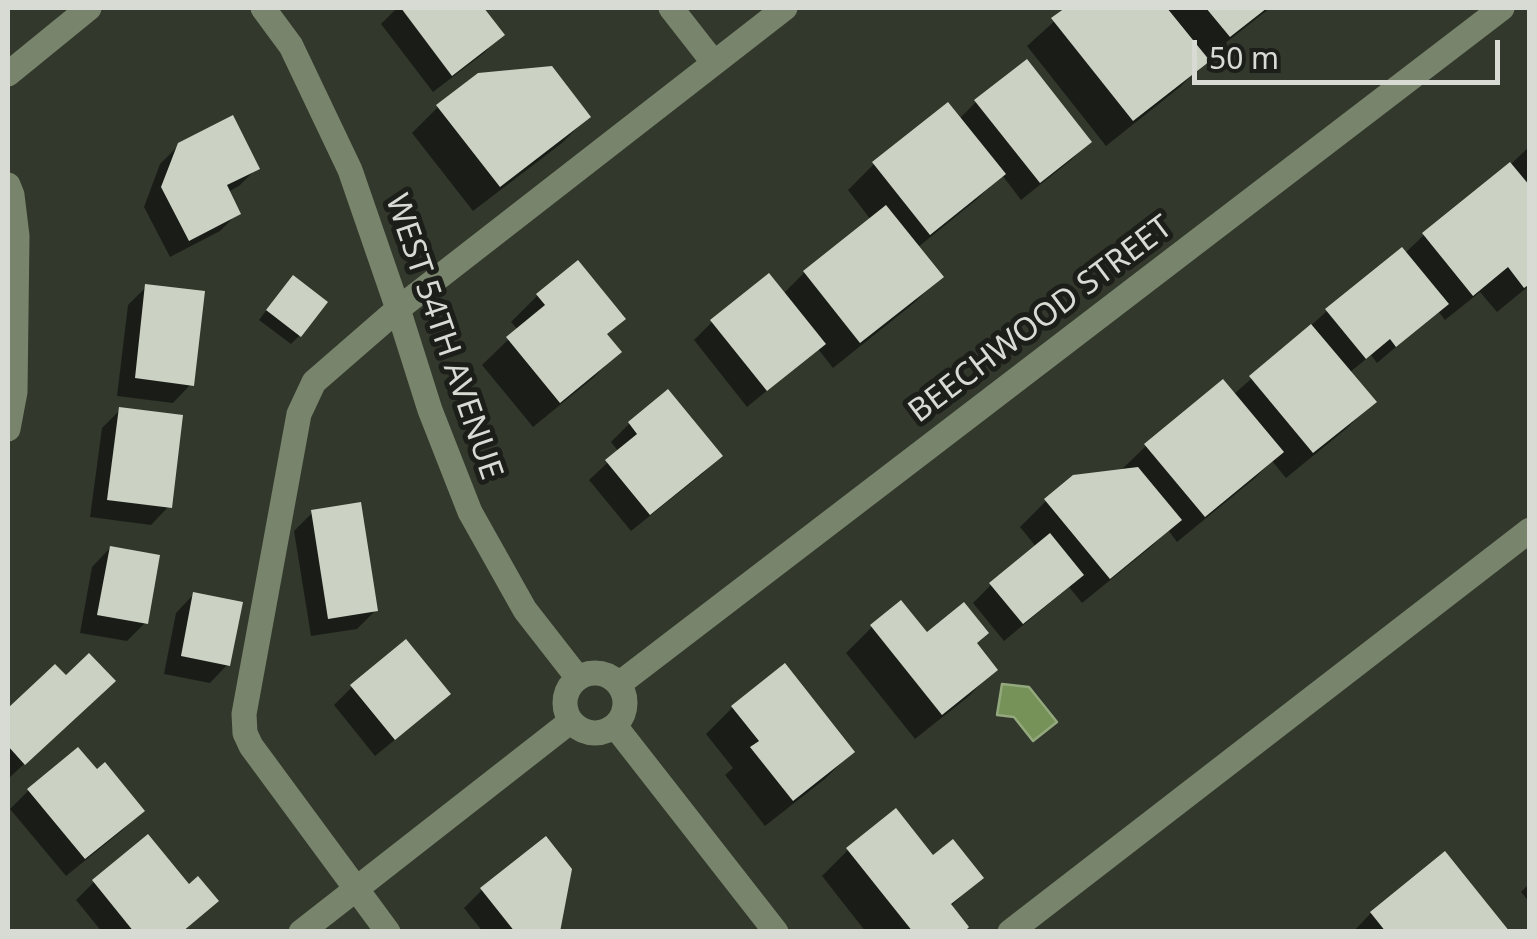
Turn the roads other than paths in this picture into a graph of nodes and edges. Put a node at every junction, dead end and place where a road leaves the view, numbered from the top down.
1 (89, 8) edge
2 (264, 8) edge
3 (671, 8) edge
4 (785, 8) edge
5 (1502, 8) edge
6 (714, 64) junction
7 (8, 74) edge
8 (8, 185) edge
9 (398, 309) junction
10 (8, 429) edge
11 (1530, 530) edge
12 (578, 678) junction
13 (619, 684) junction
14 (571, 721) junction
15 (615, 726) junction
16 (356, 890) junction
17 (301, 932) edge
18 (388, 932) edge
19 (776, 932) edge
20 (1010, 932) edge

1 - 7 street
2 - 9 street, WEST 54TH AVENUE
3 - 6 street
4 - 6 street
5 - 13 street, BEECHWOOD STREET
6 - 9 street
8 - 10 street
9 - 12 street, WEST 54TH AVENUE
9 - 16 street
11 - 20 street
12 - 13 street
12 - 14 street
13 - 15 street
14 - 15 street
14 - 16 street
15 - 19 street
16 - 17 street
16 - 18 street

